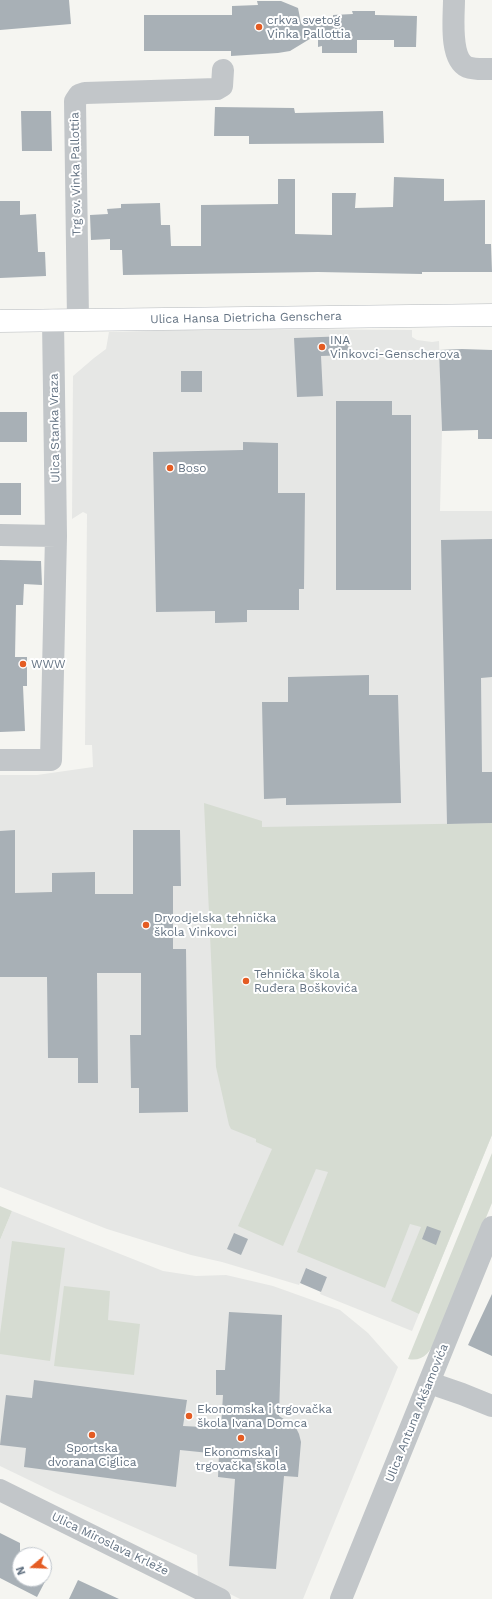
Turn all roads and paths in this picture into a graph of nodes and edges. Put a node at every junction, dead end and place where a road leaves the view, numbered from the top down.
1 (454, 0) edge
2 (222, 70) dead end
3 (492, 70) edge
4 (492, 314) edge
5 (53, 320) junction
6 (78, 320) junction
7 (0, 321) edge
8 (0, 535) edge
9 (56, 536) junction
10 (0, 760) edge
11 (492, 1227) edge
12 (430, 1383) junction
13 (492, 1406) edge
14 (0, 1490) edge
15 (220, 1599) edge
16 (341, 1599) edge

1 - 3 street
2 - 6 street, Trg sv. Vinka Pallottia
4 - 6 main road, Ulica Hansa Dietricha Genschera
5 - 6 main road, Ulica Hansa Dietricha Genschera
5 - 7 main road, Ulica Hansa Dietricha Genschera
5 - 9 street, Ulica Stanka Vraza
8 - 9 street
9 - 10 street, Ulica Stanka Vraza
11 - 12 street, Ulica Antuna Akšamovića
12 - 13 street
12 - 16 street, Ulica Antuna Akšamovića
14 - 15 street, Ulica Miroslava Krleže

